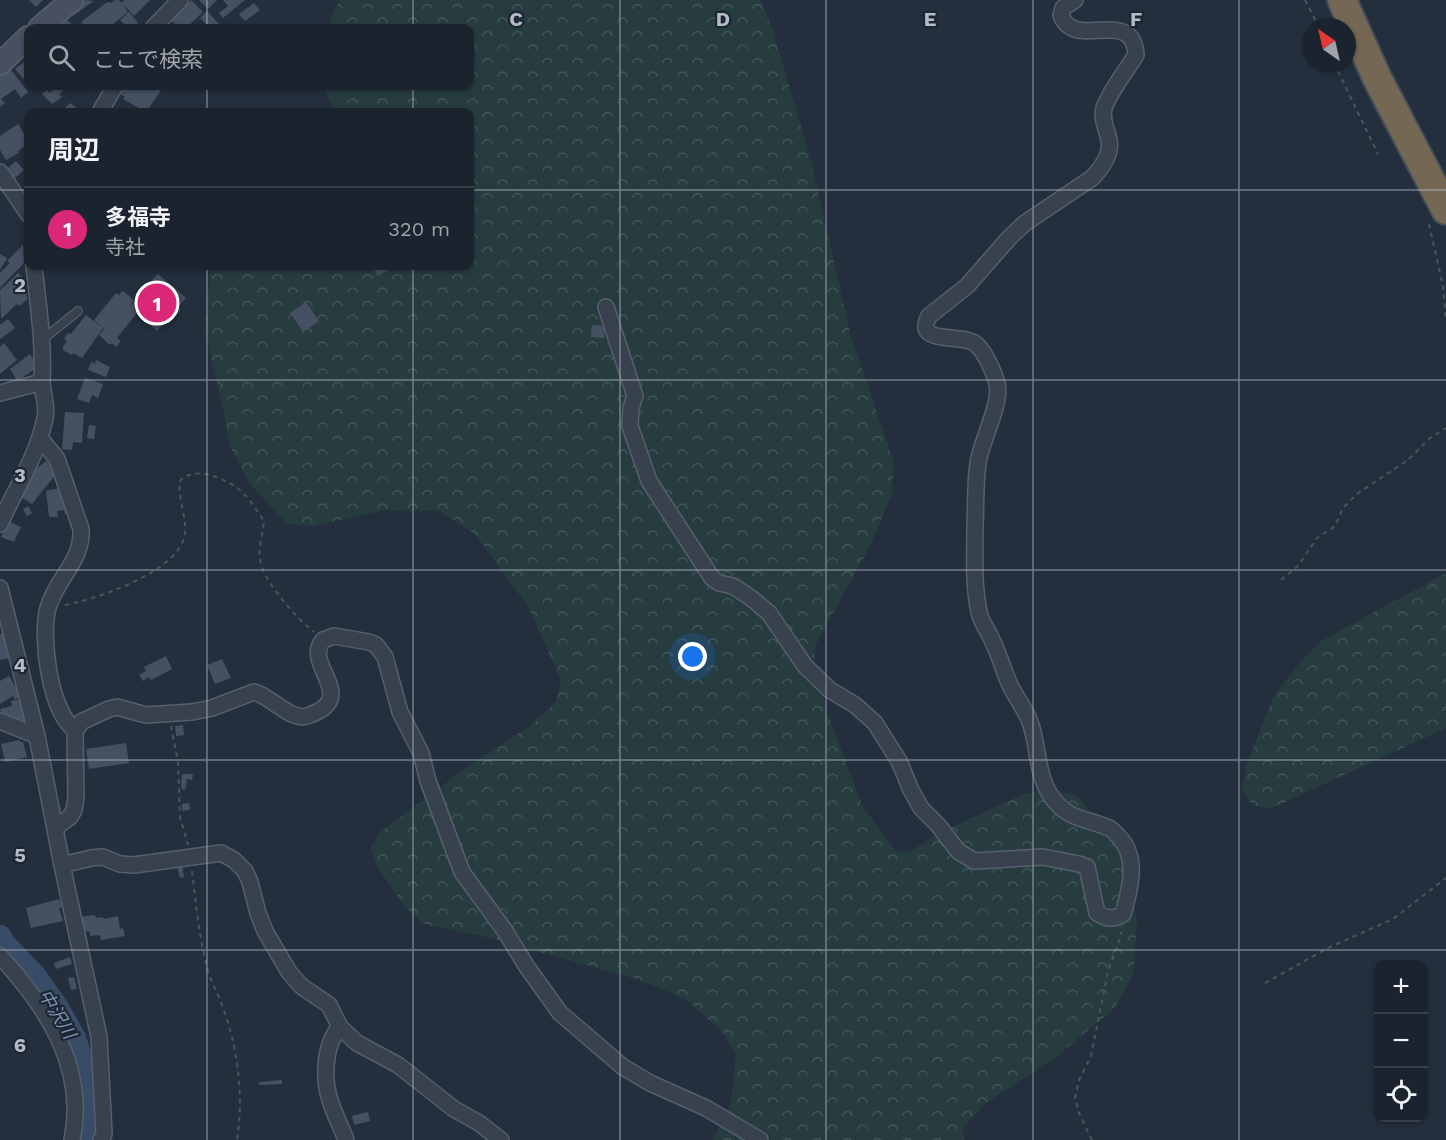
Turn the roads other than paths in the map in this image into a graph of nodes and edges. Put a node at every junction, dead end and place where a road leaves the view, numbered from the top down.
1 (72, 0) edge
2 (180, 0) edge
3 (1075, 0) edge
4 (1342, 0) edge
5 (44, 24) edge
6 (157, 24) edge
7 (24, 42) edge
8 (0, 64) edge
9 (113, 90) edge
10 (102, 108) edge
11 (0, 172) edge
12 (24, 208) edge
13 (1438, 217) edge
14 (34, 270) edge
15 (606, 307) dead end
16 (78, 311) dead end
17 (42, 340) junction
18 (42, 382) junction
19 (0, 393) edge
20 (40, 438) junction
21 (0, 524) edge
22 (0, 588) edge
23 (0, 721) edge
24 (75, 730) junction
25 (37, 736) junction
26 (55, 828) junction
27 (62, 865) junction
28 (0, 956) edge
29 (340, 1027) junction
30 (72, 1140) edge
31 (101, 1140) edge
32 (346, 1140) edge
33 (501, 1140) edge
34 (760, 1140) edge

1 - 5 main road
2 - 6 street
3 - 15 street
4 - 13 highway
7 - 8 main road
9 - 10 street
11 - 12 street
14 - 17 street
16 - 17 lane
17 - 18 street
18 - 19 street
18 - 20 street
20 - 21 street
20 - 24 street
22 - 25 street
23 - 25 street
24 - 26 street
24 - 34 street
25 - 26 street
26 - 27 street
27 - 29 street
27 - 31 street
28 - 30 street
29 - 32 street
29 - 33 street

